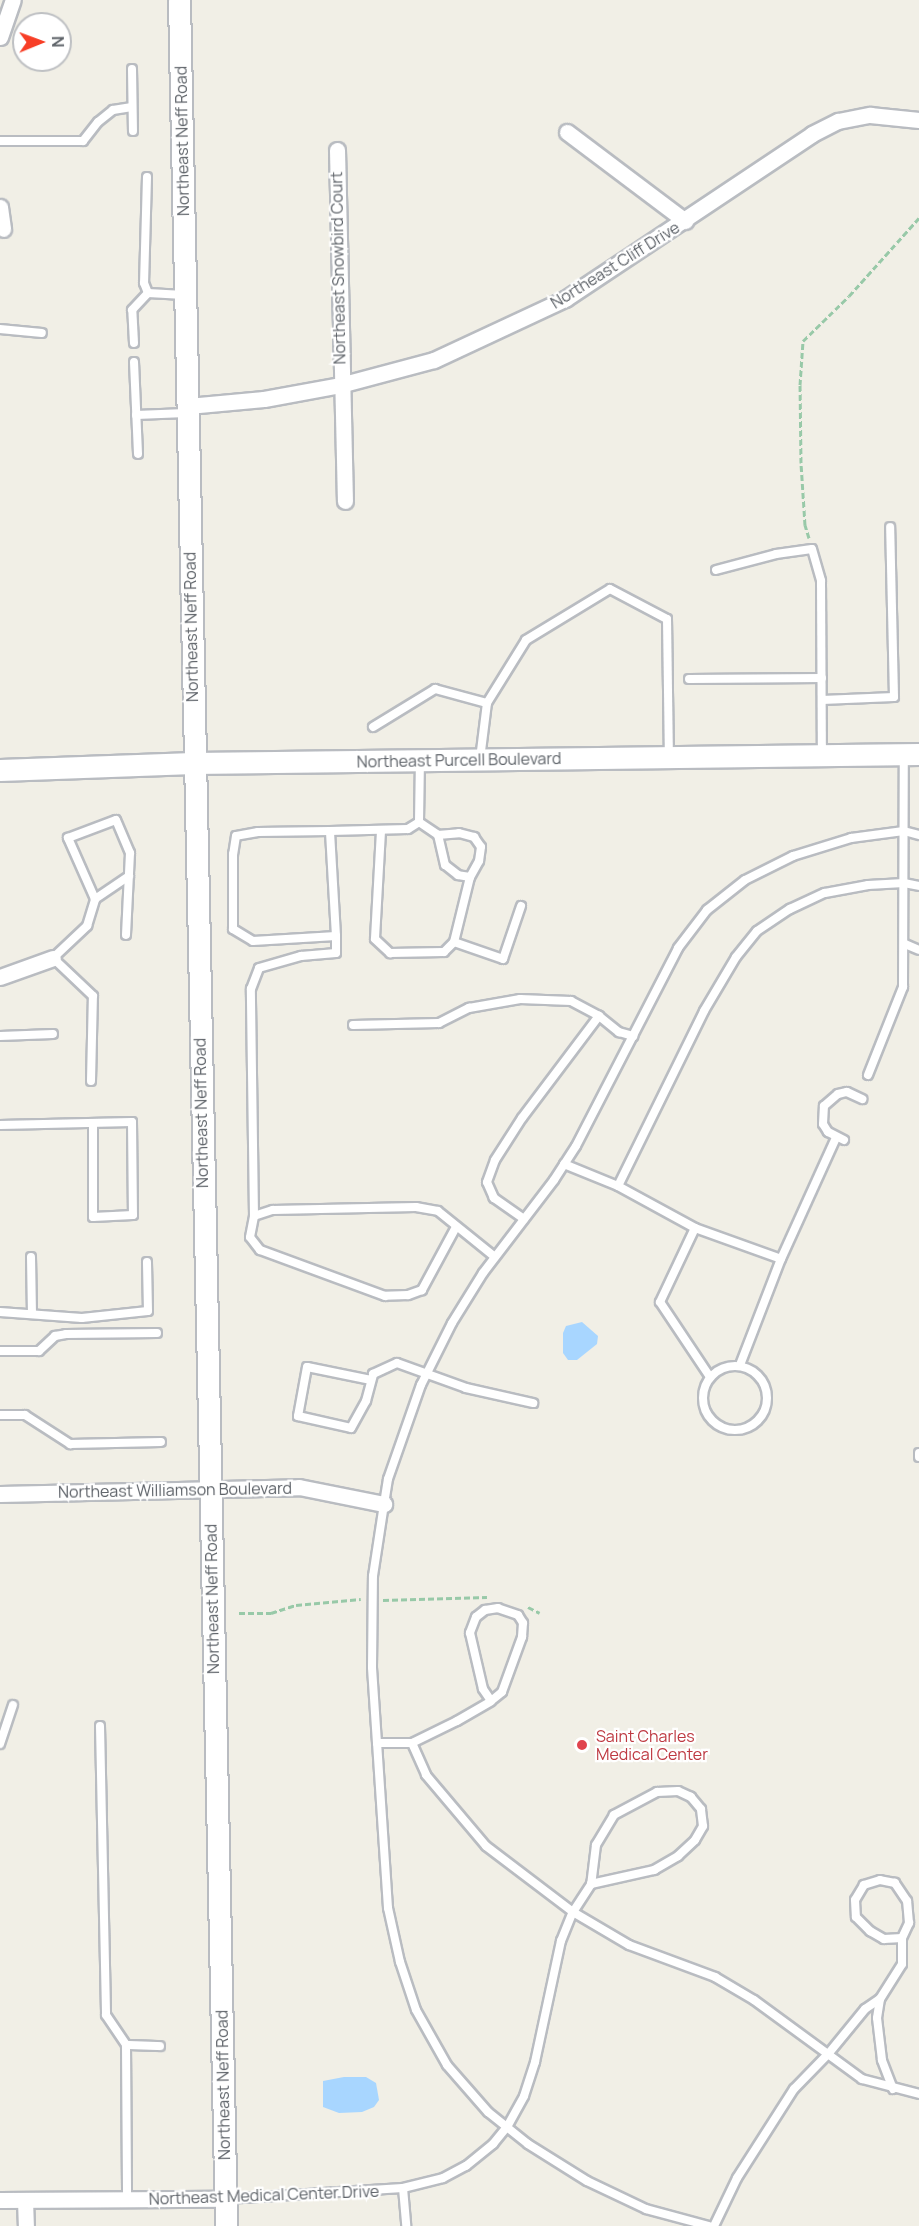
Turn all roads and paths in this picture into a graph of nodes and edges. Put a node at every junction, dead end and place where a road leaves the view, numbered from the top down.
1 (13, 0) edge
2 (178, 0) edge
3 (0, 38) edge
4 (132, 69) dead end
5 (132, 107) junction
6 (919, 120) edge
7 (133, 131) dead end
8 (567, 132) dead end
9 (0, 141) edge
10 (337, 150) dead end
11 (147, 177) dead end
12 (0, 207) edge
13 (919, 218) edge
14 (685, 221) junction
15 (3, 229) dead end
16 (148, 293) junction
17 (186, 295) junction
18 (0, 329) edge
19 (42, 333) dead end
20 (134, 343) dead end
21 (134, 362) dead end
22 (340, 386) junction
23 (188, 409) junction
24 (136, 415) junction
25 (138, 454) dead end
26 (345, 501) dead end
27 (890, 527) dead end
28 (812, 549) junction
29 (716, 570) dead end
30 (822, 678) junction
31 (689, 679) dead end
32 (822, 700) junction
33 (487, 703) junction
34 (373, 727) dead end
35 (822, 754) junction
36 (911, 754) edge
37 (669, 757) junction
38 (420, 761) junction
39 (479, 761) junction
40 (193, 763) junction
41 (0, 770) edge
42 (418, 822) junction
43 (330, 831) junction
44 (381, 831) junction
45 (904, 831) junction
46 (438, 835) junction
47 (919, 835) edge
48 (129, 876) junction
49 (470, 877) junction
50 (904, 883) junction
51 (919, 886) edge
52 (95, 898) junction
53 (521, 906) dead end
54 (126, 935) dead end
55 (336, 936) junction
56 (454, 942) junction
57 (905, 944) junction
58 (919, 950) edge
59 (53, 958) junction
60 (0, 976) edge
61 (599, 1016) junction
62 (353, 1025) dead end
63 (53, 1034) dead end
64 (0, 1035) edge
65 (633, 1036) junction
66 (868, 1075) dead end
67 (91, 1082) dead end
68 (862, 1099) dead end
69 (93, 1123) junction
70 (0, 1125) edge
71 (564, 1164) junction
72 (618, 1186) junction
73 (254, 1216) junction
74 (524, 1219) junction
75 (456, 1227) junction
76 (695, 1228) junction
77 (32, 1257) dead end
78 (495, 1257) junction
79 (781, 1258) junction
80 (147, 1262) dead end
81 (0, 1312) edge
82 (32, 1312) junction
83 (157, 1333) dead end
84 (0, 1351) edge
85 (740, 1365) junction
86 (427, 1372) junction
87 (710, 1377) junction
88 (371, 1380) junction
89 (533, 1404) dead end
90 (0, 1415) edge
91 (161, 1442) dead end
92 (210, 1489) junction
93 (0, 1494) edge
94 (384, 1504) junction
95 (497, 1597) dead end
96 (373, 1600) junction
97 (520, 1604) dead end
98 (239, 1613) dead end
99 (540, 1613) dead end
100 (491, 1701) junction
101 (14, 1705) dead end
102 (100, 1725) dead end
103 (377, 1743) junction
104 (412, 1743) junction
105 (0, 1744) edge
106 (591, 1884) junction
107 (573, 1912) junction
108 (902, 1938) junction
109 (880, 1999) junction
110 (126, 2045) junction
111 (160, 2046) dead end
112 (829, 2053) junction
113 (893, 2089) junction
114 (919, 2094) edge
115 (507, 2127) junction
116 (403, 2188) junction
117 (226, 2199) junction
118 (0, 2200) edge
119 (25, 2200) junction
120 (127, 2200) junction
121 (26, 2226) edge
122 (226, 2226) edge
123 (406, 2226) edge
124 (709, 2226) edge
125 (714, 2226) edge

1 - 3 street
2 - 17 main road, Northeast Neff Road
4 - 5 lane
5 - 7 lane
5 - 9 lane
6 - 14 street, Northeast Cliff Drive
8 - 14 street
10 - 22 street, Northeast Snowbird Court
11 - 16 lane
12 - 15 street
13 - 28 path
14 - 22 street, Northeast Cliff Drive
16 - 17 lane
16 - 20 lane
17 - 23 main road, Northeast Neff Road
18 - 19 lane
21 - 24 lane
22 - 23 street, Northeast Cliff Drive
22 - 26 street, Northeast Snowbird Court
23 - 24 lane
23 - 40 main road, Northeast Neff Road
24 - 25 lane
27 - 32 lane
28 - 29 lane
28 - 30 lane
30 - 31 lane
30 - 32 lane
32 - 35 lane
33 - 34 lane
33 - 37 lane
33 - 39 lane
35 - 36 main road, Northeast Purcell Boulevard
35 - 37 main road, Northeast Purcell Boulevard
36 - 45 lane
37 - 39 main road, Northeast Purcell Boulevard
38 - 39 main road, Northeast Purcell Boulevard
38 - 40 main road, Northeast Purcell Boulevard
38 - 42 lane
40 - 41 main road, Northeast Purcell Boulevard
40 - 92 main road, Northeast Neff Road
42 - 44 lane
42 - 46 lane
43 - 44 lane
43 - 55 lane
43 - 55 lane
44 - 56 lane
45 - 47 lane
45 - 50 lane
45 - 65 lane
46 - 49 lane
46 - 49 lane
48 - 52 lane
48 - 52 lane
48 - 54 lane
49 - 56 lane
50 - 51 lane
50 - 57 lane
50 - 72 lane
52 - 59 lane
53 - 56 lane
55 - 73 lane
57 - 58 lane
57 - 66 lane
59 - 60 street
59 - 67 lane
61 - 62 lane
61 - 65 lane
61 - 74 lane
63 - 64 lane
65 - 71 lane
68 - 79 lane
69 - 69 lane
69 - 70 lane
71 - 72 lane
71 - 74 lane
72 - 76 lane
73 - 75 lane
73 - 75 lane
74 - 78 lane
75 - 78 lane
76 - 79 lane
76 - 87 lane
77 - 82 lane
78 - 86 lane
79 - 85 lane
80 - 82 lane
81 - 82 lane
83 - 84 lane
85 - 87 lane
85 - 87 lane
86 - 88 lane
86 - 89 lane
86 - 94 lane
88 - 88 lane
90 - 91 lane
92 - 93 street, Northeast Williamson Boulevard
92 - 94 street, Northeast Williamson Boulevard
92 - 117 main road, Northeast Neff Road
94 - 96 lane
95 - 96 path
96 - 98 path
96 - 103 lane
97 - 99 path
100 - 100 lane
100 - 104 lane
101 - 105 lane
102 - 110 lane
103 - 104 lane
103 - 115 lane
104 - 107 lane
106 - 106 lane
106 - 107 lane, Northeast Medical Center Drive
107 - 112 lane
107 - 115 lane, Northeast Medical Center Drive
108 - 108 lane
108 - 109 lane
109 - 112 lane
109 - 113 lane
110 - 111 lane
110 - 120 lane
112 - 113 lane
112 - 125 lane
113 - 114 lane
115 - 116 lane, Northeast Medical Center Drive
115 - 124 lane
116 - 117 lane, Northeast Medical Center Drive
116 - 123 lane
117 - 120 street, Northeast Medical Center Drive
117 - 122 main road, Northeast Neff Road
118 - 119 street, Northeast Medical Center Drive
119 - 120 street, Northeast Medical Center Drive
119 - 121 street

